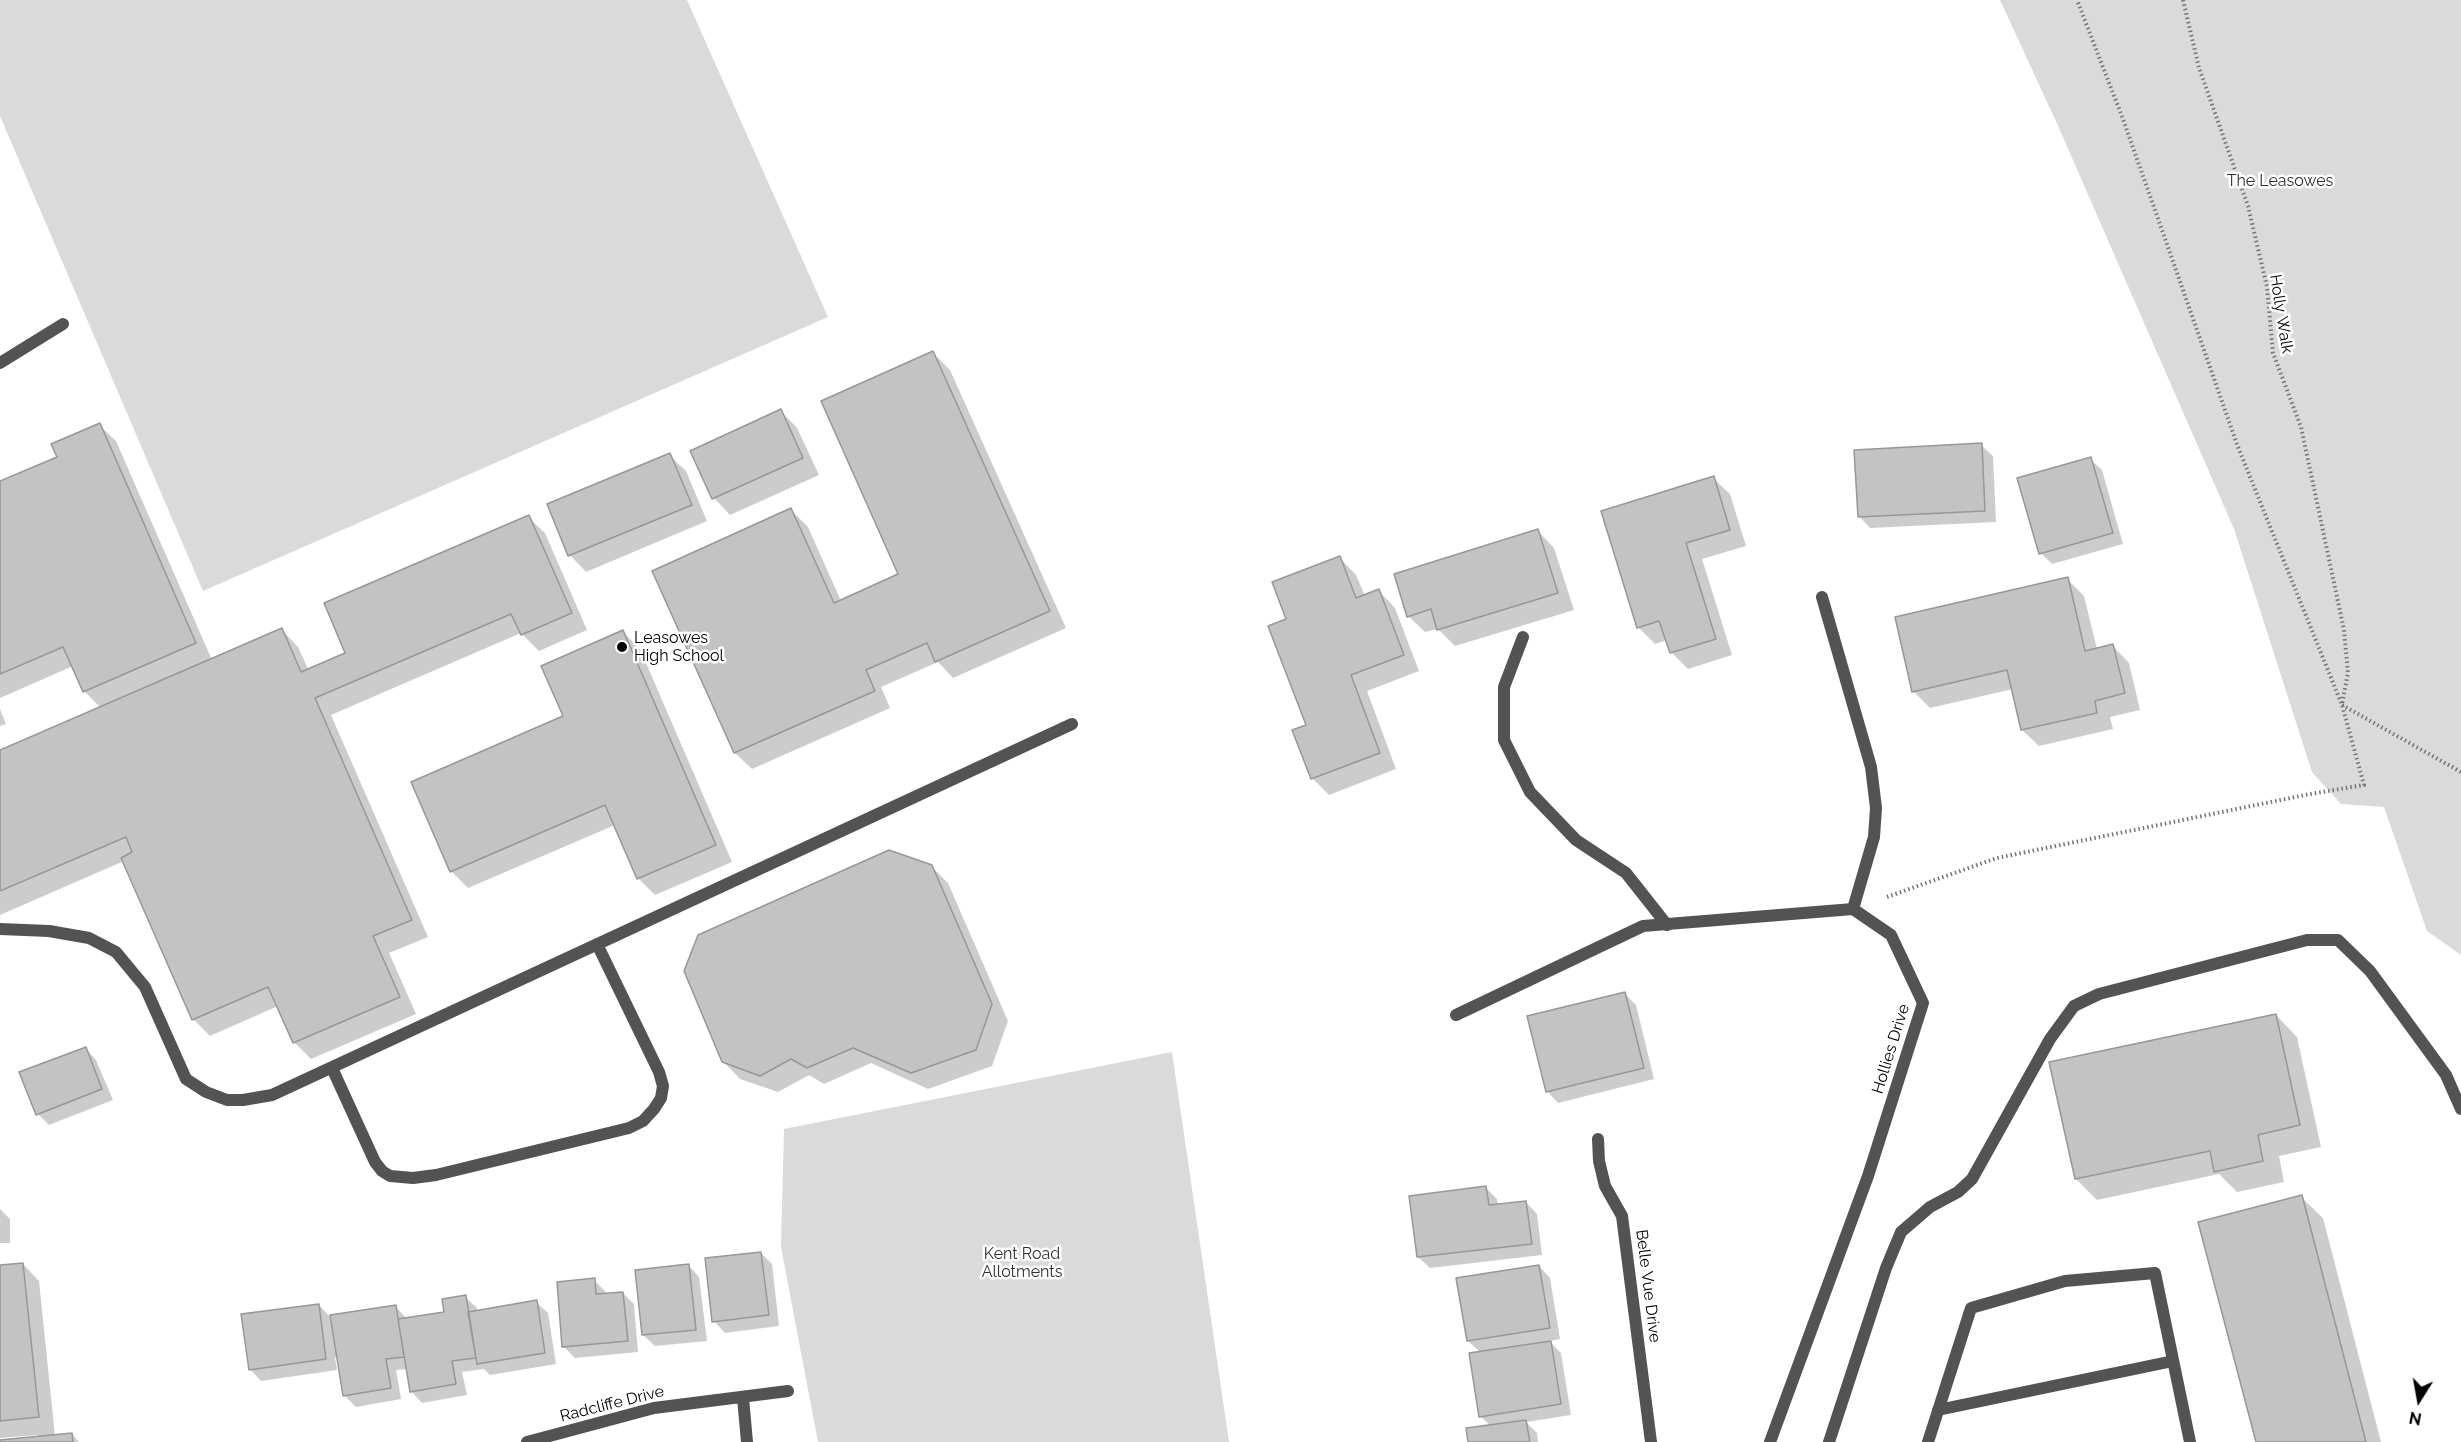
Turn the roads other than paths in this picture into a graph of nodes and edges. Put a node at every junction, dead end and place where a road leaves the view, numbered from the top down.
1 (63, 324) dead end
2 (0, 363) edge
3 (1822, 597) dead end
4 (1522, 637) dead end
5 (1072, 724) dead end
6 (1853, 909) junction
7 (1668, 925) junction
8 (0, 929) edge
9 (597, 944) junction
10 (1456, 1015) dead end
11 (332, 1068) junction
12 (2461, 1109) edge
13 (1598, 1139) dead end
14 (2173, 1361) junction
15 (788, 1391) dead end
16 (743, 1398) junction
17 (1938, 1410) junction
18 (527, 1442) edge
19 (747, 1442) edge
20 (1651, 1442) edge
21 (1770, 1442) edge
22 (1829, 1442) edge
23 (1928, 1442) edge
24 (2190, 1442) edge

1 - 2 street
3 - 6 street
4 - 7 street
5 - 9 street
6 - 7 street
6 - 21 street, Hollies Drive
7 - 10 street
8 - 11 street
9 - 11 street
9 - 11 street
12 - 22 street
13 - 20 street, Belle Vue Drive
14 - 17 street
14 - 17 street
14 - 24 street
15 - 16 street, Radcliffe Drive
16 - 18 street, Radcliffe Drive
16 - 19 street
17 - 23 street

